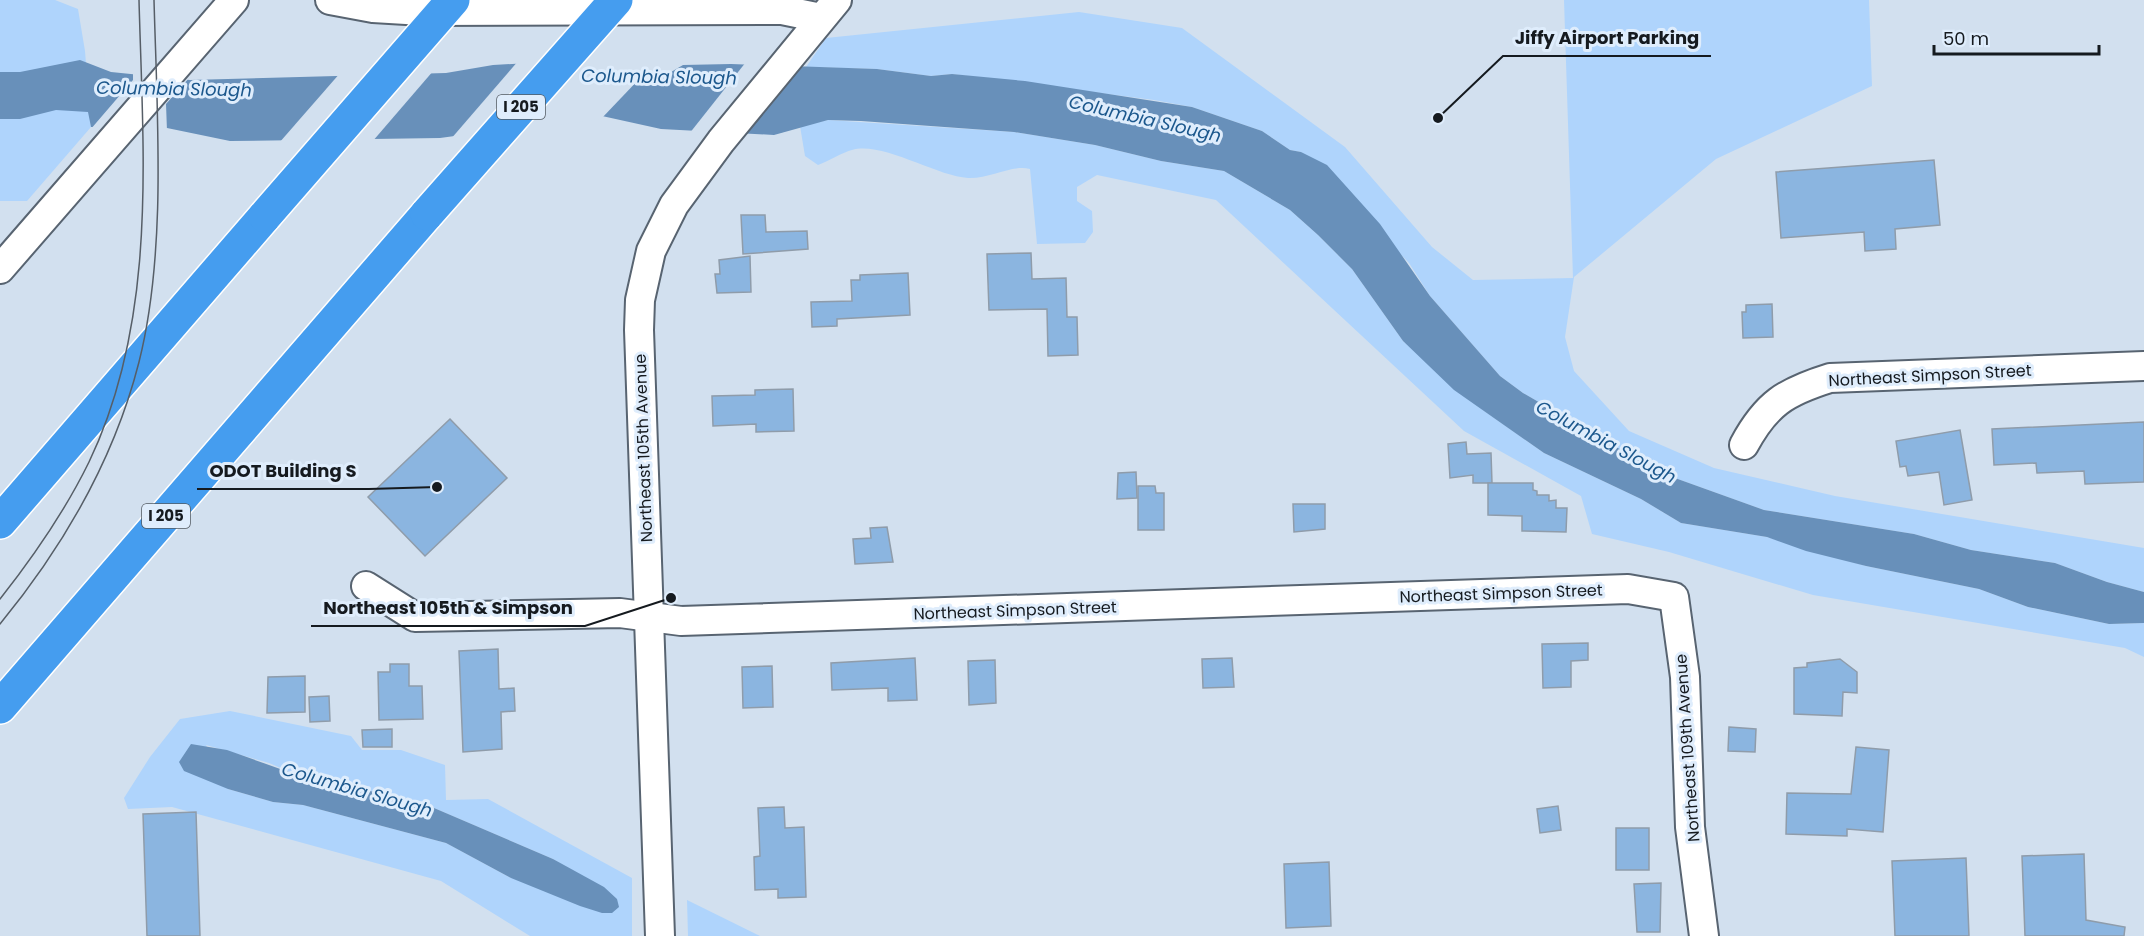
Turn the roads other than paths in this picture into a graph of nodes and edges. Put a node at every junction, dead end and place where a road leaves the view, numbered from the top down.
1 (234, 0) edge
2 (330, 0) edge
3 (453, 0) edge
4 (616, 0) edge
5 (829, 9) edge
6 (0, 269) edge
7 (2144, 366) edge
8 (1744, 445) dead end
9 (0, 522) edge
10 (366, 586) dead end
11 (1674, 597) joint
12 (650, 617) junction
13 (0, 707) edge
14 (660, 936) edge
15 (1704, 936) edge

1 - 6 street
2 - 5 street
3 - 9 highway, bridge
4 - 13 highway, I 205, bridge
5 - 12 street, Northeast 105th Avenue
7 - 8 street, Northeast Simpson Street
10 - 12 street, Northeast Simpson Street
11 - 12 street, Northeast Simpson Street
11 - 15 street, Northeast 109th Avenue
12 - 14 street, Northeast 105th Avenue

